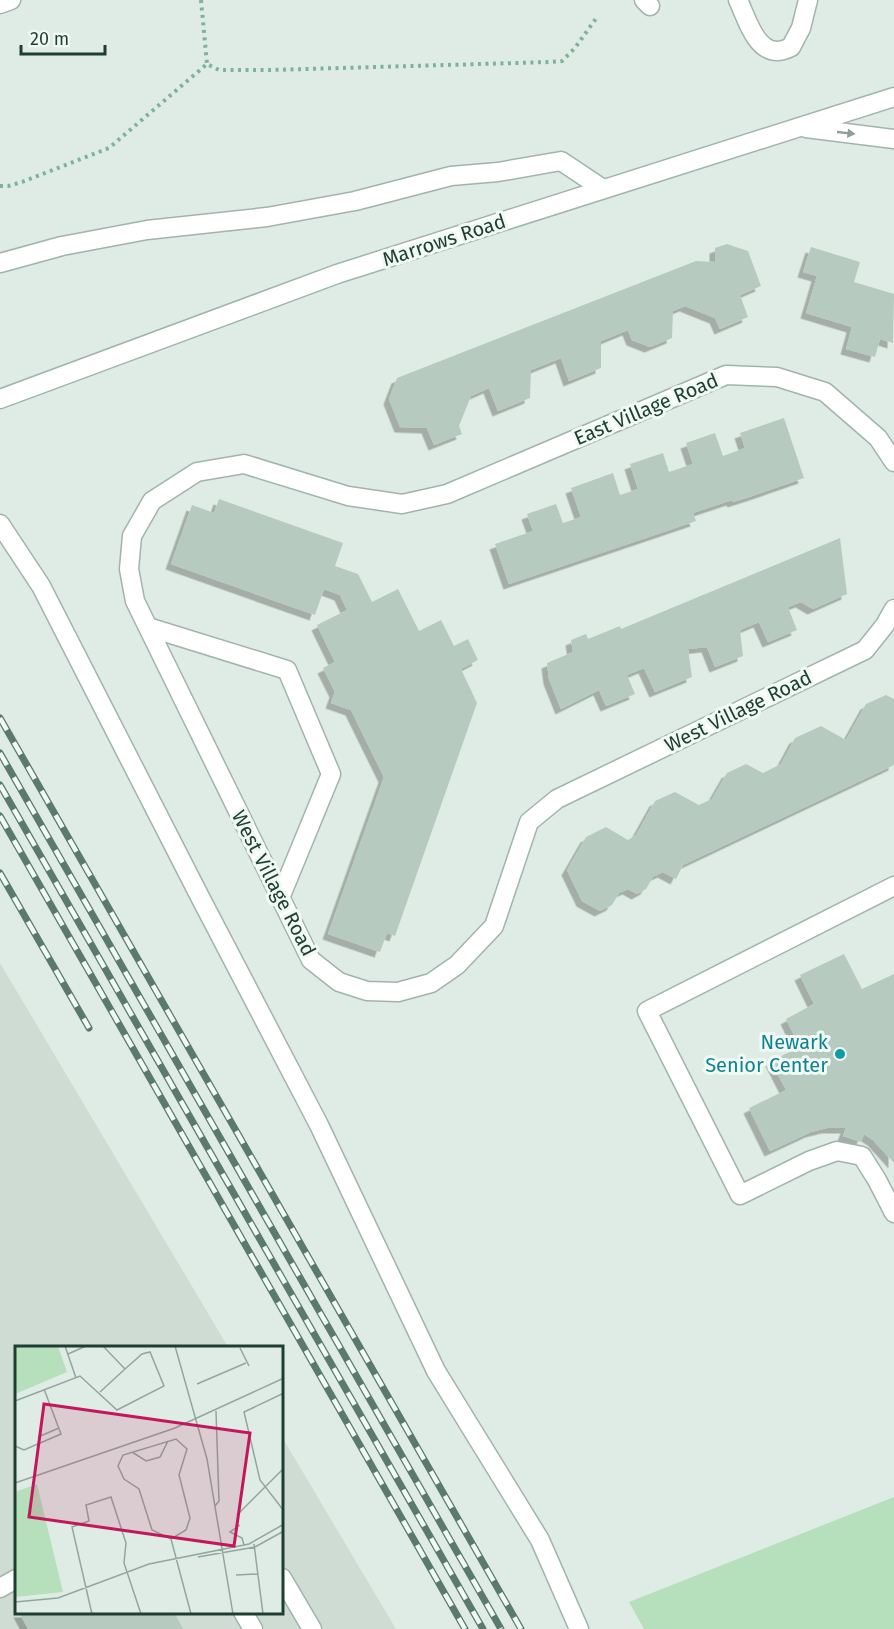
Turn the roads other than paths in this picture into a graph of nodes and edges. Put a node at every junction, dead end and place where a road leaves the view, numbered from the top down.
1 (11, 0) edge
2 (738, 0) edge
3 (808, 0) edge
4 (0, 4) edge
5 (894, 97) edge
6 (798, 128) junction
7 (894, 139) edge
8 (603, 189) junction
9 (0, 263) edge
10 (8, 396) edge
11 (894, 462) edge
12 (447, 494) joint
13 (0, 524) edge
14 (894, 609) edge
15 (148, 627) junction
16 (894, 886) edge
17 (280, 898) junction
18 (894, 1213) edge
19 (15, 1580) edge
20 (284, 1581) edge
21 (0, 1588) edge
22 (244, 1614) edge
23 (253, 1629) edge
24 (312, 1629) edge
25 (579, 1629) edge

1 - 4 street
2 - 3 street
5 - 6 street, Marrows Road
6 -> 7 street
6 - 8 street, Marrows Road
8 - 9 street
8 - 10 street, Marrows Road
11 - 12 street, East Village Road
12 - 15 street, West Village Road
13 - 25 street
14 - 17 street, West Village Road
15 - 17 street, West Village Road
15 - 17 street
16 - 18 street
19 - 21 street
20 - 24 street
22 - 23 street

